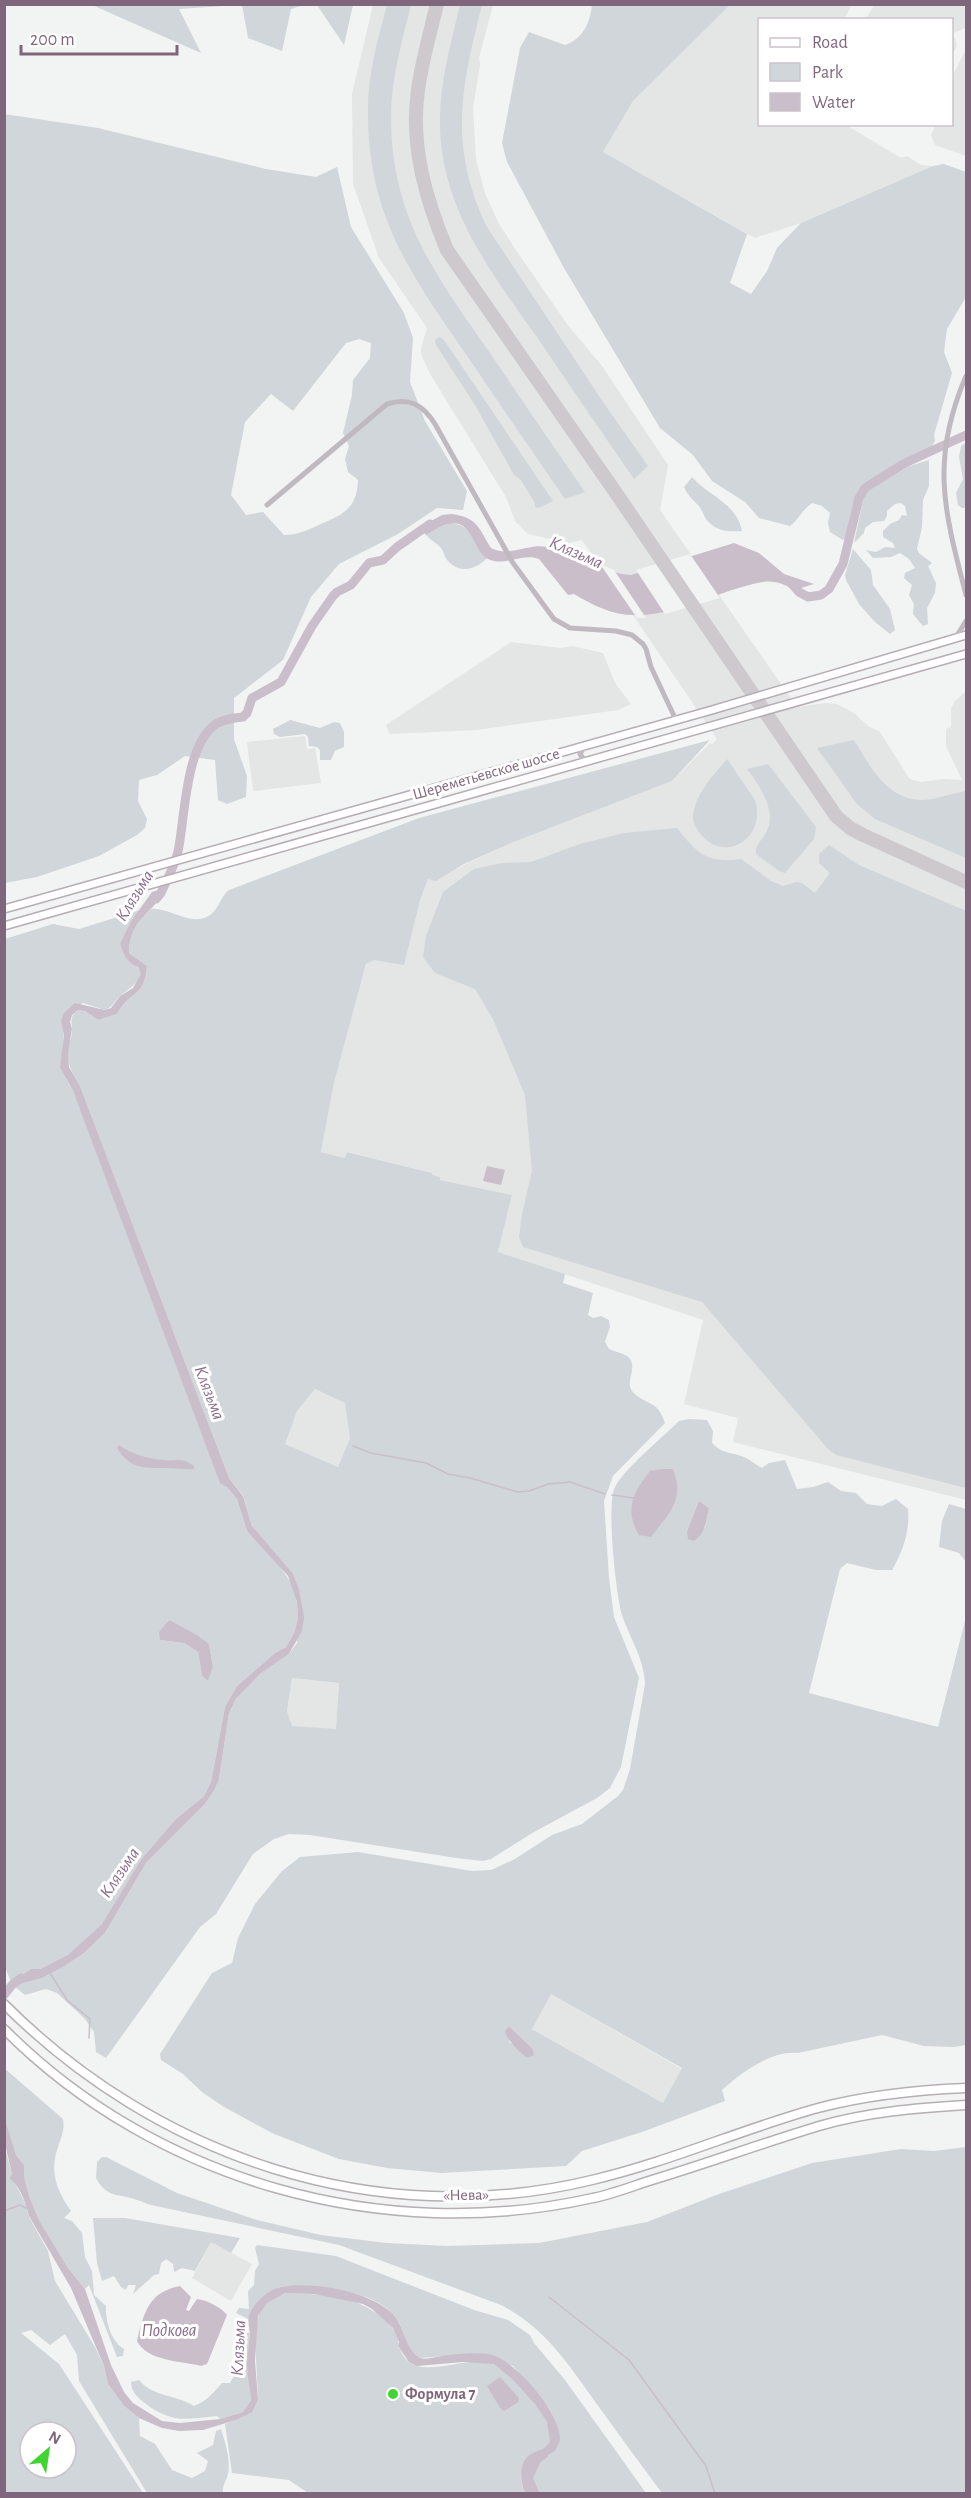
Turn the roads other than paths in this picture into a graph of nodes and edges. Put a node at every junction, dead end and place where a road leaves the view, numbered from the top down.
1 (966, 376) edge
2 (267, 505) dead end
3 (966, 595) edge
4 (966, 621) edge
5 (966, 635) edge
6 (956, 638) junction
7 (966, 654) edge
8 (676, 720) junction
9 (585, 746) junction
10 (591, 760) junction
11 (4, 909) edge
12 (4, 926) edge
13 (4, 2004) edge
14 (4, 2029) edge
15 (966, 2088) edge
16 (966, 2105) edge

1 - 3 street
2 - 8 street
4 - 6 street
5 - 6 main road, Шереметьевское шоссе
6 - 8 main road, Шереметьевское шоссе
7 - 10 main road, Шереметьевское шоссе
8 - 9 main road, Шереметьевское шоссе
9 - 10 street
9 - 11 main road, Шереметьевское шоссе
10 - 12 main road, Шереметьевское шоссе
13 - 15 highway, «Нева»
14 - 16 highway, «Нева»

